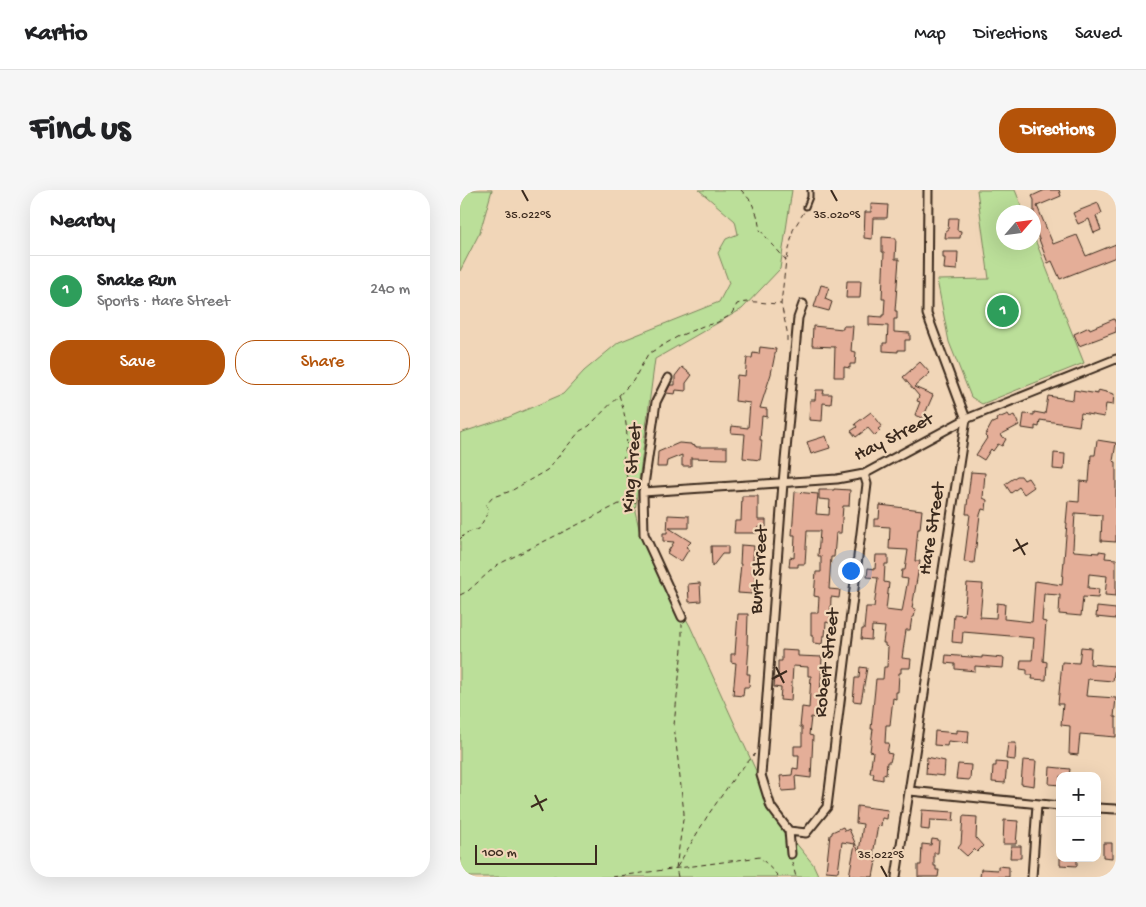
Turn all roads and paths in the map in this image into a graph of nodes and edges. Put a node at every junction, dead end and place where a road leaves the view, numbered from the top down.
1 (741, 190) edge
2 (810, 190) edge
3 (928, 190) edge
4 (806, 207) joint
5 (786, 260) junction
6 (780, 304) junction
7 (803, 304) dead end
8 (787, 347) dead end
9 (1116, 359) edge
10 (668, 378) dead end
11 (620, 395) junction
12 (966, 419) junction
13 (864, 474) junction
14 (783, 483) junction
15 (643, 492) junction
16 (643, 502) junction
17 (628, 503) junction
18 (460, 539) edge
19 (460, 595) edge
20 (682, 617) joint
21 (763, 750) junction
22 (910, 791) junction
23 (1037, 805) junction
24 (1056, 806) edge
25 (1101, 808) edge
26 (1116, 809) edge
27 (789, 831) junction
28 (791, 854) joint
29 (676, 868) junction
30 (612, 877) edge
31 (678, 877) edge
32 (779, 877) edge
33 (796, 877) edge
34 (896, 877) edge
35 (1032, 877) edge

1 - 5 path
2 - 4 lane
3 - 12 street, Hare Street
4 - 5 path
5 - 6 path
6 - 8 path
6 - 11 path
7 - 14 street, Burt Street
9 - 12 street, Hay Street
10 - 15 street, King Street
11 - 17 path
11 - 18 path
12 - 13 street, Hay Street
12 - 22 street, Hare Street
13 - 14 street, Hay Street
13 - 27 street, Robert Street
14 - 15 street, Hay Street
14 - 21 street, Burt Street
15 - 16 street, King Street
16 - 17 path
16 - 20 street, King Street
17 - 19 path
20 - 29 path
21 - 27 street, Burt Street
21 - 29 path
22 - 23 street
22 - 34 street, Hare Street
23 - 24 street
23 - 35 street
25 - 26 street
27 - 28 street
28 - 33 path
29 - 30 path
29 - 31 path
29 - 32 path

